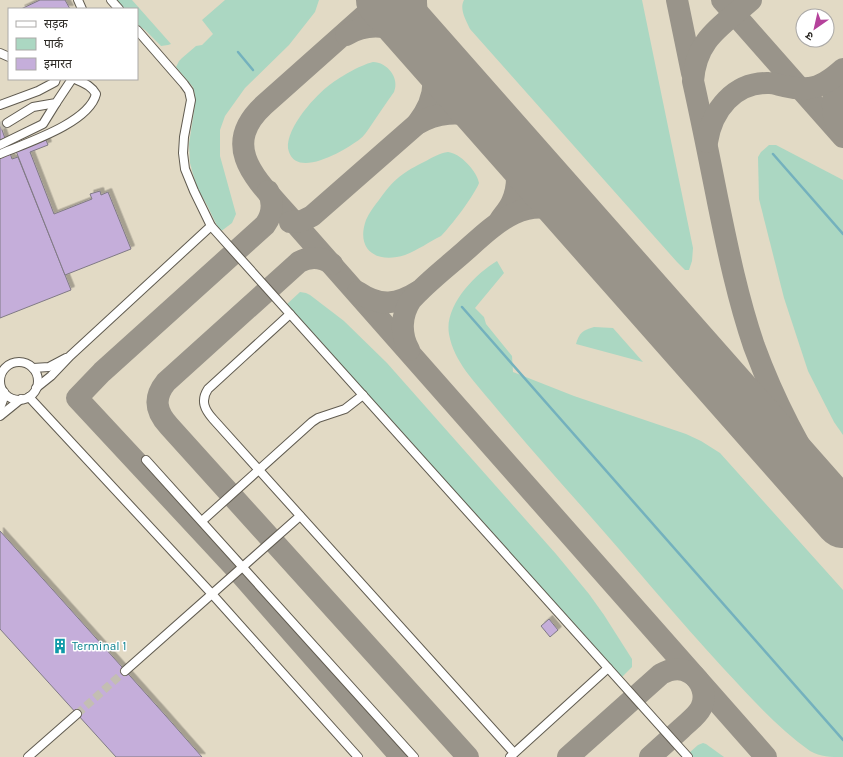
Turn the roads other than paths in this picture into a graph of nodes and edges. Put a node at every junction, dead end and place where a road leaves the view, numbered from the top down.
1 (111, 0) edge
2 (118, 8) edge
3 (138, 31) edge
4 (55, 80) edge
5 (72, 80) edge
6 (76, 80) edge
7 (56, 103) junction
8 (0, 105) edge
9 (7, 123) tunnel mouth
10 (0, 145) edge
11 (0, 154) edge
12 (211, 226) junction
13 (290, 314) junction
14 (70, 356) junction
15 (2, 366) edge
16 (33, 368) junction
17 (36, 388) junction
18 (4, 392) junction
19 (363, 395) junction
20 (25, 398) junction
21 (0, 408) edge
22 (0, 416) edge
23 (146, 460) dead end
24 (259, 470) junction
25 (300, 516) junction
26 (202, 521) junction
27 (243, 567) junction
28 (212, 594) junction
29 (608, 668) junction
30 (125, 671) tunnel mouth
31 (77, 714) tunnel mouth
32 (512, 755) edge
33 (28, 757) edge
34 (358, 757) edge
35 (414, 757) edge
36 (688, 757) edge

1 - 2 street
3 - 12 street
4 - 8 street
5 - 7 street
6 - 11 street
7 - 9 street
7 - 10 street
12 - 13 street
12 - 14 street
13 - 19 street
13 - 24 street
14 - 16 street
14 - 17 street
15 - 16 street
15 - 18 street
16 - 17 street
17 - 20 street
18 - 20 street
18 - 21 street
19 - 24 street
19 - 29 street
20 - 22 street
20 - 28 street
23 - 26 street
24 - 25 street
24 - 26 street
25 - 27 street
25 - 32 street
26 - 27 street
27 - 28 street
27 - 35 street
28 - 30 street
28 - 34 street
29 - 32 street
29 - 36 street
31 - 33 street

